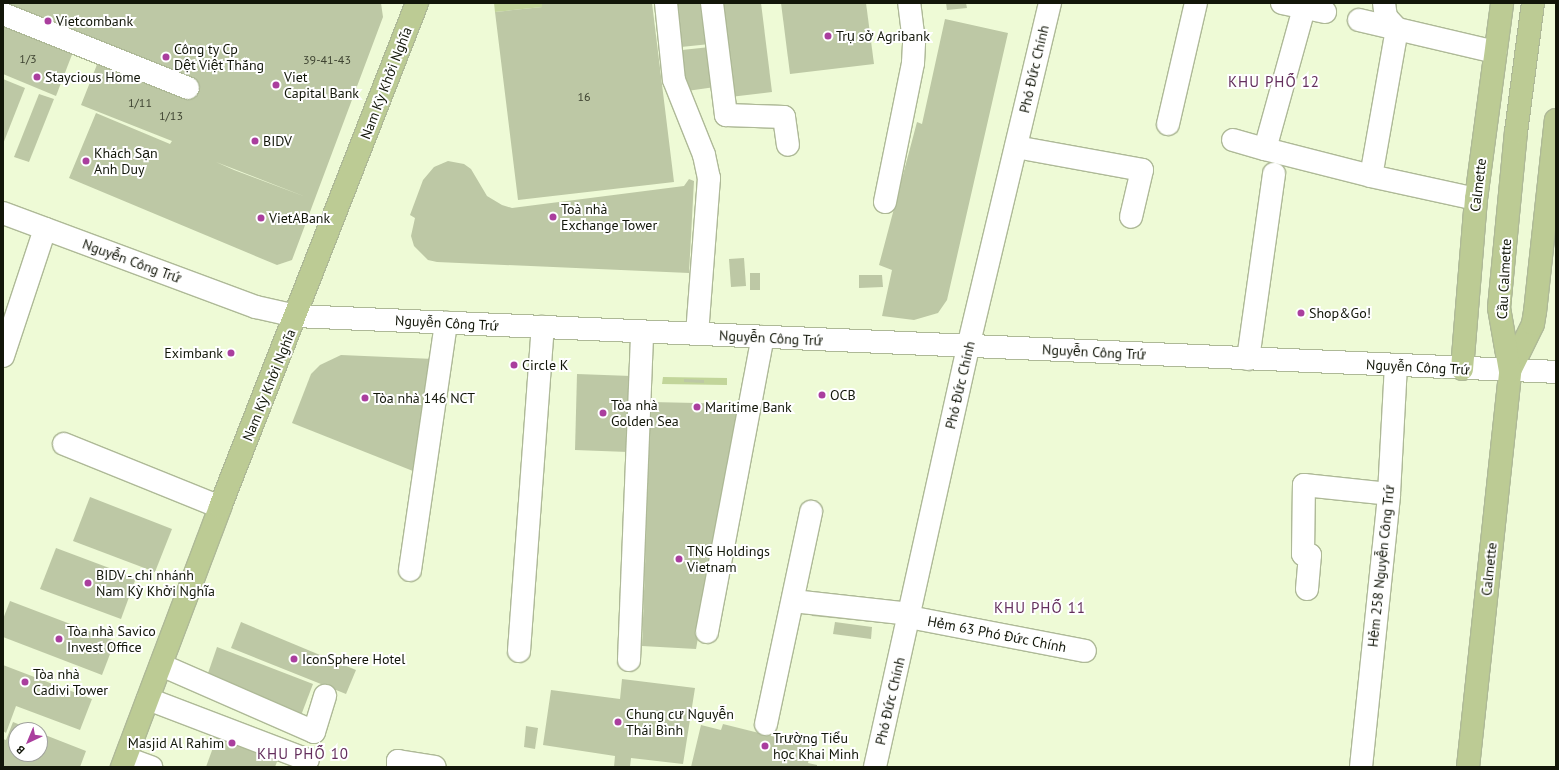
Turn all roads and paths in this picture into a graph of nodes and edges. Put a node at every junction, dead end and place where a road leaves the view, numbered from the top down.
1 (417, 3) edge
2 (666, 3) edge
3 (712, 3) edge
4 (909, 3) edge
5 (1050, 3) edge
6 (1196, 3) edge
7 (1282, 3) edge
8 (1384, 3) edge
9 (1502, 3) edge
10 (1533, 3) edge
11 (3, 14) edge
12 (1359, 20) dead end
13 (1397, 29) junction
14 (1495, 52) junction
15 (188, 88) dead end
16 (1556, 120) edge
17 (1168, 124) dead end
18 (1233, 140) dead end
19 (788, 145) dead end
20 (1016, 146) junction
21 (1265, 148) junction
22 (1274, 174) dead end
23 (1371, 176) junction
24 (1476, 199) junction
25 (885, 202) dead end
26 (3, 214) edge
27 (1131, 217) dead end
28 (45, 229) junction
29 (296, 316) junction
30 (446, 322) junction
31 (543, 327) junction
32 (642, 332) junction
33 (697, 334) junction
34 (763, 337) junction
35 (968, 347) junction
36 (3, 356) edge
37 (1248, 359) junction
38 (1396, 365) junction
39 (1462, 369) junction
40 (1510, 371) junction
41 (1556, 372) edge
42 (64, 444) dead end
43 (1389, 494) junction
44 (220, 507) junction
45 (810, 512) dead end
46 (410, 570) dead end
47 (1307, 589) dead end
48 (793, 601) junction
49 (909, 615) junction
50 (707, 632) dead end
51 (519, 651) dead end
52 (1085, 651) dead end
53 (629, 660) dead end
54 (161, 665) junction
55 (325, 696) dead end
56 (148, 699) junction
57 (766, 724) dead end
58 (308, 760) dead end
59 (124, 762) edge
60 (151, 767) edge
61 (398, 767) edge
62 (435, 767) edge
63 (874, 767) edge
64 (1361, 767) edge
65 (1468, 767) edge

1 - 29 main road, Nam Kỳ Khởi Nghĩa
2 - 33 street
3 - 19 street
4 - 25 street
5 - 20 street, Phó Đức Chính
6 - 17 street
7 - 21 street
8 - 13 street
9 - 14 main road, Calmette
10 - 40 main road, Cầu Calmette
11 - 15 street
12 - 13 street
13 - 14 street
13 - 23 street
14 - 24 main road, Calmette
16 - 40 main road
18 - 21 street
20 - 27 street
20 - 35 street, Phó Đức Chính
21 - 23 street
22 - 37 street
23 - 24 street
24 - 39 main road, Calmette
26 - 28 street, Nguyễn Công Trứ
28 - 29 street, Nguyễn Công Trứ
28 - 36 street
29 - 30 street, Nguyễn Công Trứ
29 - 44 main road, Nam Kỳ Khởi Nghĩa
30 - 31 street, Nguyễn Công Trứ
30 - 46 street
31 - 32 street, Nguyễn Công Trứ
31 - 51 street
32 - 33 street, Nguyễn Công Trứ
32 - 53 street
33 - 34 street, Nguyễn Công Trứ
34 - 35 street, Nguyễn Công Trứ
34 - 50 street
35 - 37 street, Nguyễn Công Trứ
35 - 49 street, Phó Đức Chính
37 - 38 street, Nguyễn Công Trứ
38 - 39 street, Nguyễn Công Trứ
38 - 43 street, Hẻm 258 Nguyễn Công Trứ
39 - 40 street, Nguyễn Công Trứ
40 - 41 street, Nguyễn Công Trứ
40 - 65 main road, Calmette
42 - 44 street
43 - 47 street
43 - 64 street, Hẻm 258 Nguyễn Công Trứ
44 - 54 main road, Nam Kỳ Khởi Nghĩa
45 - 48 street
48 - 49 street, Hẻm 63 Phó Đức Chính
48 - 57 street
49 - 52 street, Hẻm 63 Phó Đức Chính
49 - 63 street, Phó Đức Chính
54 - 55 street
54 - 56 main road, Nam Kỳ Khởi Nghĩa
56 - 58 street
56 - 59 main road, Nam Kỳ Khởi Nghĩa
59 - 60 street
61 - 62 street

